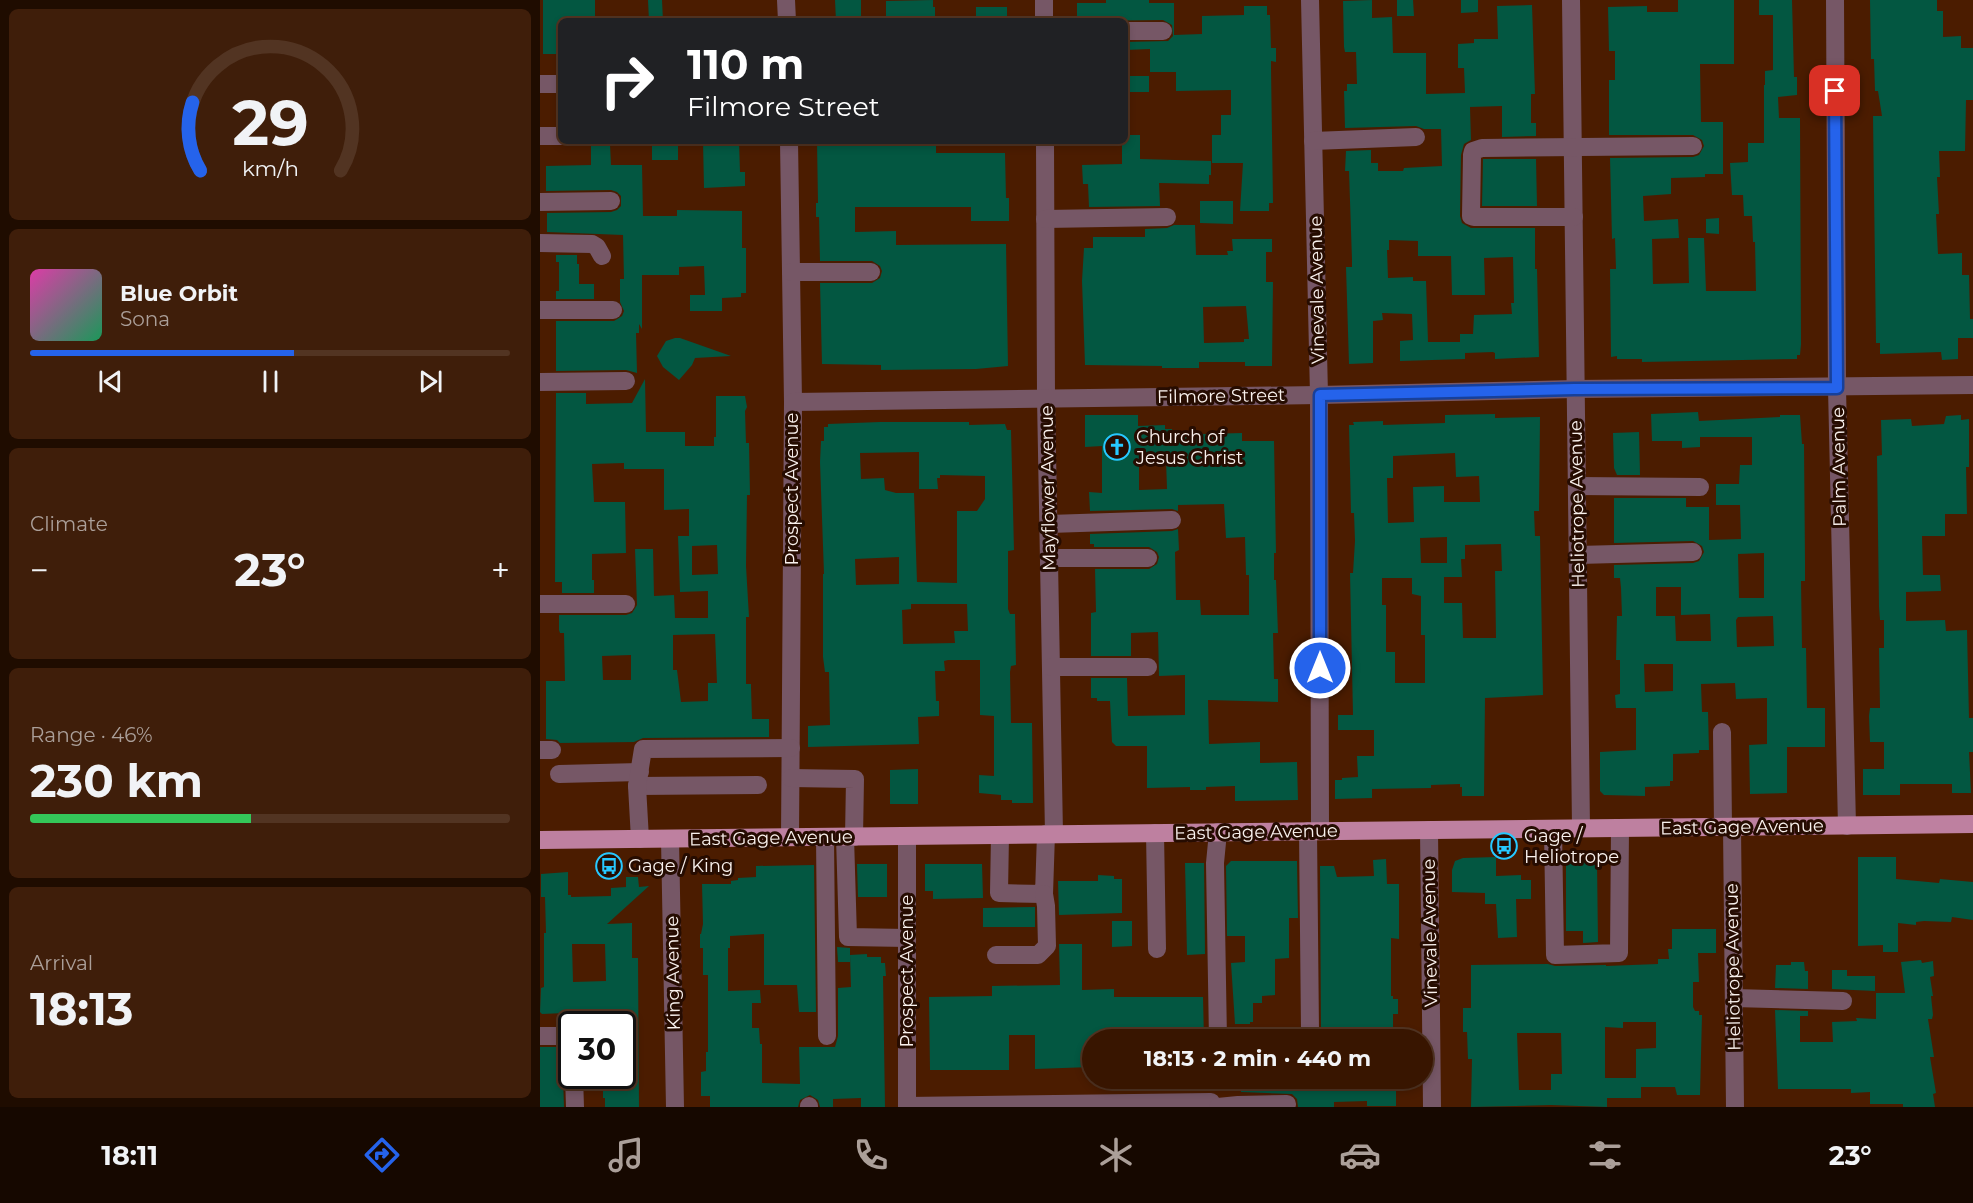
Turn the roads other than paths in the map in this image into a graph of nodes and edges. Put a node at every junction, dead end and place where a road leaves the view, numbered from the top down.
1 (786, 0) edge
2 (1044, 0) edge
3 (1310, 0) edge
4 (1570, 0) edge
5 (1835, 0) edge
6 (787, 18) edge
7 (1044, 18) edge
8 (1128, 31) edge
9 (1163, 31) dead end
10 (540, 84) edge
11 (558, 84) edge
12 (540, 136) edge
13 (558, 136) edge
14 (1416, 137) dead end
15 (1313, 141) junction
16 (789, 144) edge
17 (1045, 144) edge
18 (1693, 146) dead end
19 (1574, 148) junction
20 (611, 201) dead end
21 (540, 202) edge
22 (1167, 216) dead end
23 (1574, 217) junction
24 (1045, 219) junction
25 (540, 243) edge
26 (602, 256) dead end
27 (790, 272) junction
28 (871, 272) dead end
29 (540, 310) edge
30 (613, 310) dead end
31 (626, 381) dead end
32 (540, 382) edge
33 (1973, 385) edge
34 (1837, 388) junction
35 (1574, 389) junction
36 (1320, 395) junction
37 (1046, 398) junction
38 (793, 402) junction
39 (1577, 486) junction
40 (1700, 487) dead end
41 (1172, 520) dead end
42 (1049, 524) junction
43 (1693, 552) dead end
44 (1578, 555) junction
45 (1049, 558) junction
46 (1148, 558) dead end
47 (540, 604) edge
48 (626, 604) dead end
49 (1148, 667) dead end
50 (1051, 668) junction
51 (1722, 732) dead end
52 (790, 748) junction
53 (559, 774) dead end
54 (790, 778) junction
55 (638, 779) junction
56 (758, 785) dead end
57 (1973, 824) edge
58 (1847, 825) junction
59 (1727, 827) junction
60 (1581, 828) junction
61 (1620, 828) junction
62 (1553, 829) junction
63 (1429, 830) junction
64 (1314, 831) junction
65 (1218, 832) junction
66 (1155, 833) junction
67 (1050, 834) junction
68 (1000, 835) junction
69 (907, 836) junction
70 (790, 837) junction
71 (825, 837) junction
72 (850, 837) junction
73 (640, 839) junction
74 (670, 839) junction
75 (540, 840) edge
76 (1044, 894) junction
77 (907, 938) junction
78 (1157, 949) dead end
79 (996, 955) dead end
80 (1734, 998) junction
81 (1843, 1001) dead end
82 (1218, 1029) edge
83 (1310, 1029) edge
84 (540, 1036) edge
85 (558, 1036) edge
86 (827, 1036) dead end
87 (574, 1089) edge
88 (1287, 1104) dead end
89 (1213, 1105) edge
90 (575, 1107) edge
91 (675, 1107) edge
92 (907, 1107) edge
93 (1432, 1107) edge
94 (1735, 1107) edge

1 - 6 street
2 - 7 street
3 - 15 street, Vinevale Avenue
4 - 19 street, Heliotrope Avenue
5 - 34 street, Palm Avenue
8 - 9 street
10 - 11 street
12 - 13 street
14 - 15 street
15 - 36 street, Vinevale Avenue
16 - 27 street, Prospect Avenue
17 - 24 street, Mayflower Avenue
18 - 19 street
19 - 23 street, Heliotrope Avenue
19 - 23 street
20 - 21 street
22 - 24 street
23 - 35 street, Heliotrope Avenue
24 - 37 street, Mayflower Avenue
25 - 26 street
27 - 28 street
27 - 38 street, Prospect Avenue
29 - 30 street
31 - 32 street
33 - 34 street, Filmore Street
34 - 35 street, Filmore Street
34 - 58 street, Palm Avenue
35 - 36 street, Filmore Street
35 - 39 street, Heliotrope Avenue
36 - 37 street, Filmore Street
36 - 64 street, Vinevale Avenue
37 - 38 street, Filmore Street
37 - 42 street, Mayflower Avenue
38 - 52 street, Prospect Avenue
39 - 40 street
39 - 44 street, Heliotrope Avenue
41 - 42 street
42 - 45 street, Mayflower Avenue
43 - 44 street
44 - 60 street, Heliotrope Avenue
45 - 46 street
45 - 50 street, Mayflower Avenue
47 - 48 street
49 - 50 street
50 - 67 street, Mayflower Avenue
51 - 59 street, Heliotrope Avenue
52 - 54 street, Prospect Avenue
52 - 55 street
53 - 55 street
54 - 70 street, Prospect Avenue
54 - 72 street
55 - 56 street
55 - 73 street
57 - 58 main road, East Gage Avenue
58 - 59 main road, East Gage Avenue
59 - 61 main road, East Gage Avenue
59 - 80 street, Heliotrope Avenue
60 - 61 main road, East Gage Avenue
60 - 62 main road, East Gage Avenue
61 - 62 street
62 - 63 main road, East Gage Avenue
63 - 64 main road, East Gage Avenue
63 - 93 street, Vinevale Avenue
64 - 65 main road, East Gage Avenue
64 - 83 street, Vinevale Avenue
65 - 66 main road, East Gage Avenue
65 - 82 street
66 - 67 main road, East Gage Avenue
66 - 78 street
67 - 68 main road, East Gage Avenue
67 - 76 street, Mayflower Avenue
68 - 69 main road, East Gage Avenue
68 - 76 street
69 - 72 main road, East Gage Avenue
69 - 77 street, Prospect Avenue
70 - 71 main road, East Gage Avenue
70 - 74 main road, East Gage Avenue
71 - 72 main road, East Gage Avenue
71 - 86 street
72 - 77 street
73 - 74 main road, East Gage Avenue
73 - 75 main road, East Gage Avenue
74 - 91 street, King Avenue
76 - 79 street, Mayflower Avenue
77 - 92 street, Prospect Avenue
80 - 81 street
80 - 94 street, Heliotrope Avenue
84 - 85 street
87 - 90 street
88 - 89 street
89 - 92 street

